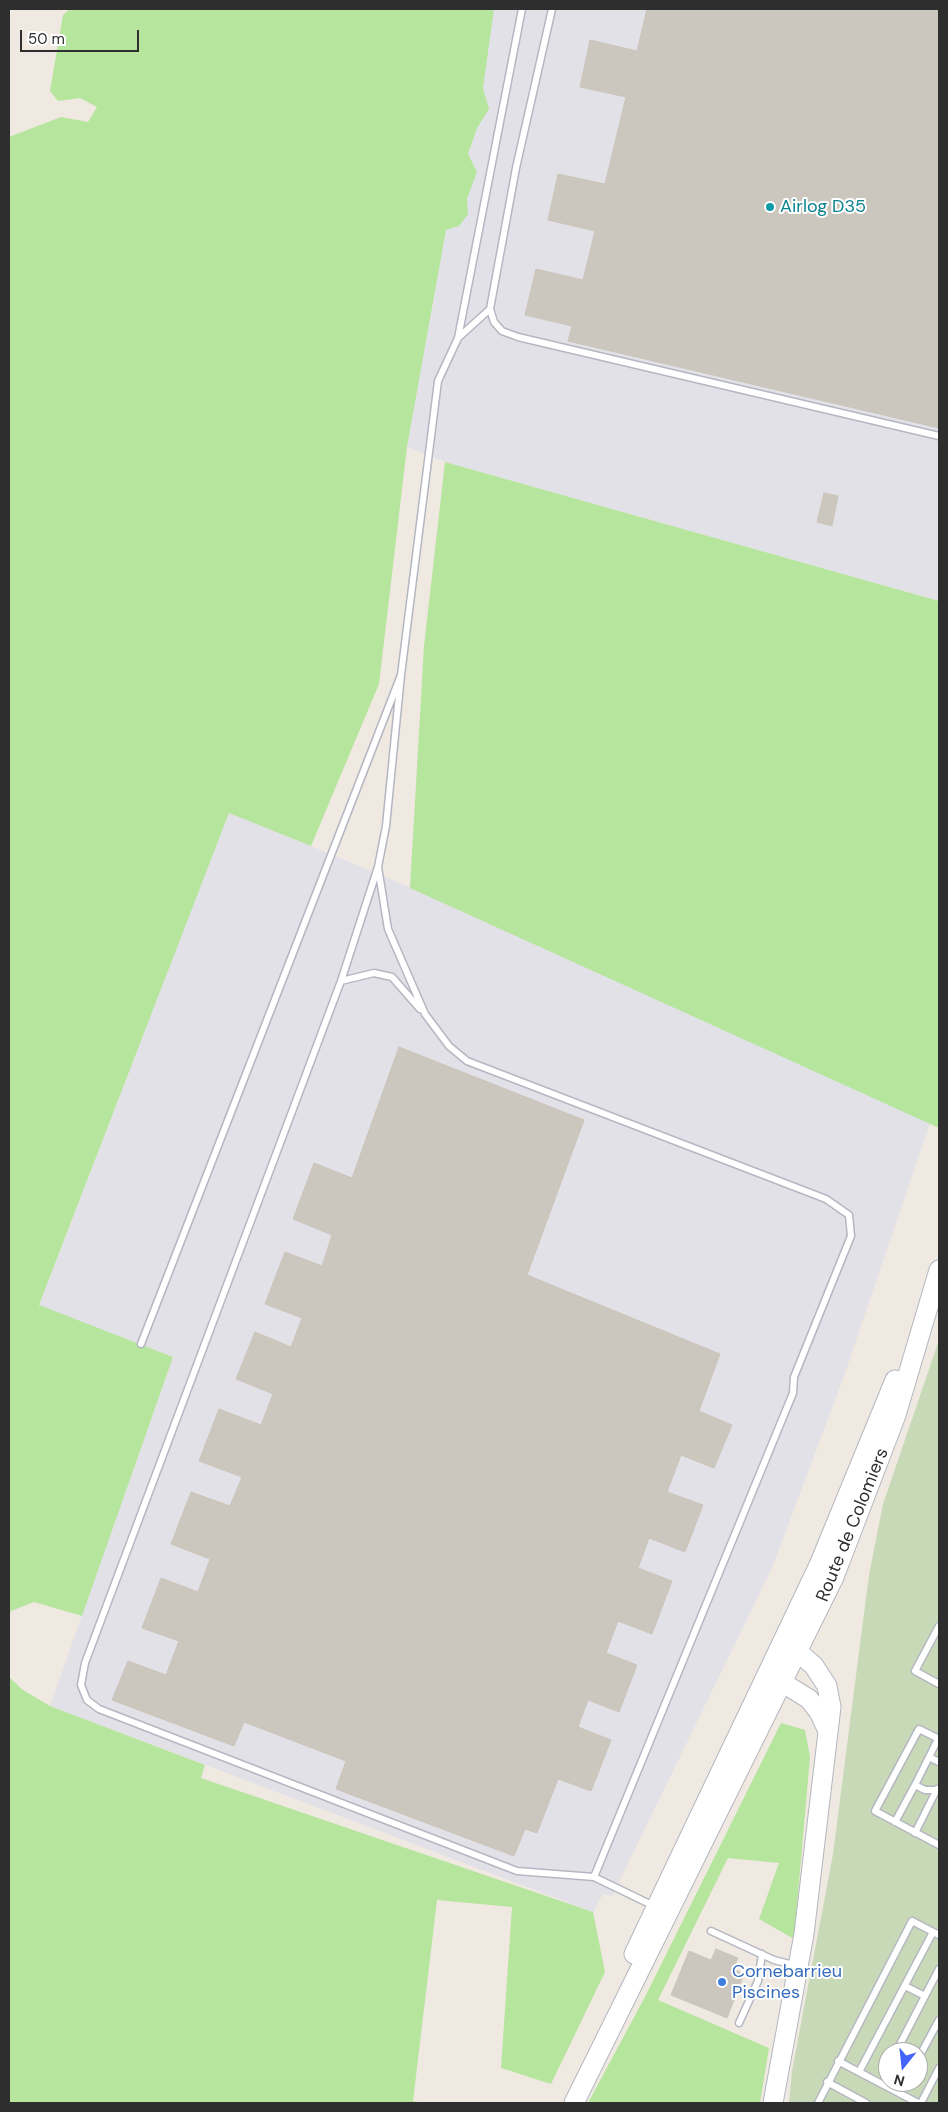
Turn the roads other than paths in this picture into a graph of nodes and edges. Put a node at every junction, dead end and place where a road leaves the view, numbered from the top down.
1 (522, 9) edge
2 (552, 9) edge
3 (490, 309) junction
4 (458, 338) junction
5 (939, 436) edge
6 (401, 675) junction
7 (378, 867) junction
8 (341, 981) junction
9 (424, 1014) junction
10 (939, 1270) edge
11 (141, 1344) dead end
12 (939, 1626) edge
13 (789, 1656) junction
14 (938, 1680) edge
15 (783, 1683) junction
16 (828, 1731) junction
17 (939, 1739) edge
18 (929, 1757) junction
19 (939, 1762) edge
20 (915, 1785) junction
21 (938, 1789) edge
22 (894, 1822) junction
23 (915, 1833) junction
24 (938, 1843) edge
25 (594, 1877) junction
26 (656, 1907) junction
27 (711, 1931) dead end
28 (936, 1933) edge
29 (762, 1954) junction
30 (798, 1966) junction
31 (939, 1969) edge
32 (904, 1986) junction
33 (925, 1996) junction
34 (939, 2020) edge
35 (739, 2023) dead end
36 (901, 2042) edge
37 (927, 2042) edge
38 (838, 2061) junction
39 (939, 2068) edge
40 (859, 2072) junction
41 (878, 2080) edge
42 (827, 2082) junction
43 (902, 2092) edge
44 (563, 2103) edge
45 (574, 2103) edge
46 (773, 2103) edge
47 (818, 2103) edge
48 (866, 2103) edge
49 (919, 2103) edge

1 - 4 lane
2 - 3 lane
3 - 4 lane
3 - 5 lane
4 - 6 lane
6 - 7 lane
6 - 11 lane
7 - 8 lane
7 - 9 lane
8 - 9 lane
8 - 25 lane
9 - 25 lane
10 - 13 main road, Route de Colomiers
12 - 14 lane
13 - 15 main road
13 - 16 main road
13 - 26 main road, Route de Colomiers
15 - 16 main road
15 - 45 main road
16 - 30 main road
17 - 18 lane
17 - 22 lane
18 - 19 lane
18 - 20 lane
20 - 21 lane
20 - 22 lane
21 - 23 lane
22 - 23 lane
23 - 24 lane
25 - 26 lane
26 - 44 main road, Route de Colomiers
27 - 29 lane
28 - 32 lane
28 - 38 lane
29 - 30 lane
29 - 35 lane
30 - 46 main road
31 - 33 lane
32 - 33 lane
32 - 40 lane
33 - 36 lane
34 - 37 lane
38 - 40 lane
38 - 42 lane
39 - 49 lane
40 - 41 lane
42 - 47 lane
42 - 48 lane
43 - 49 lane

